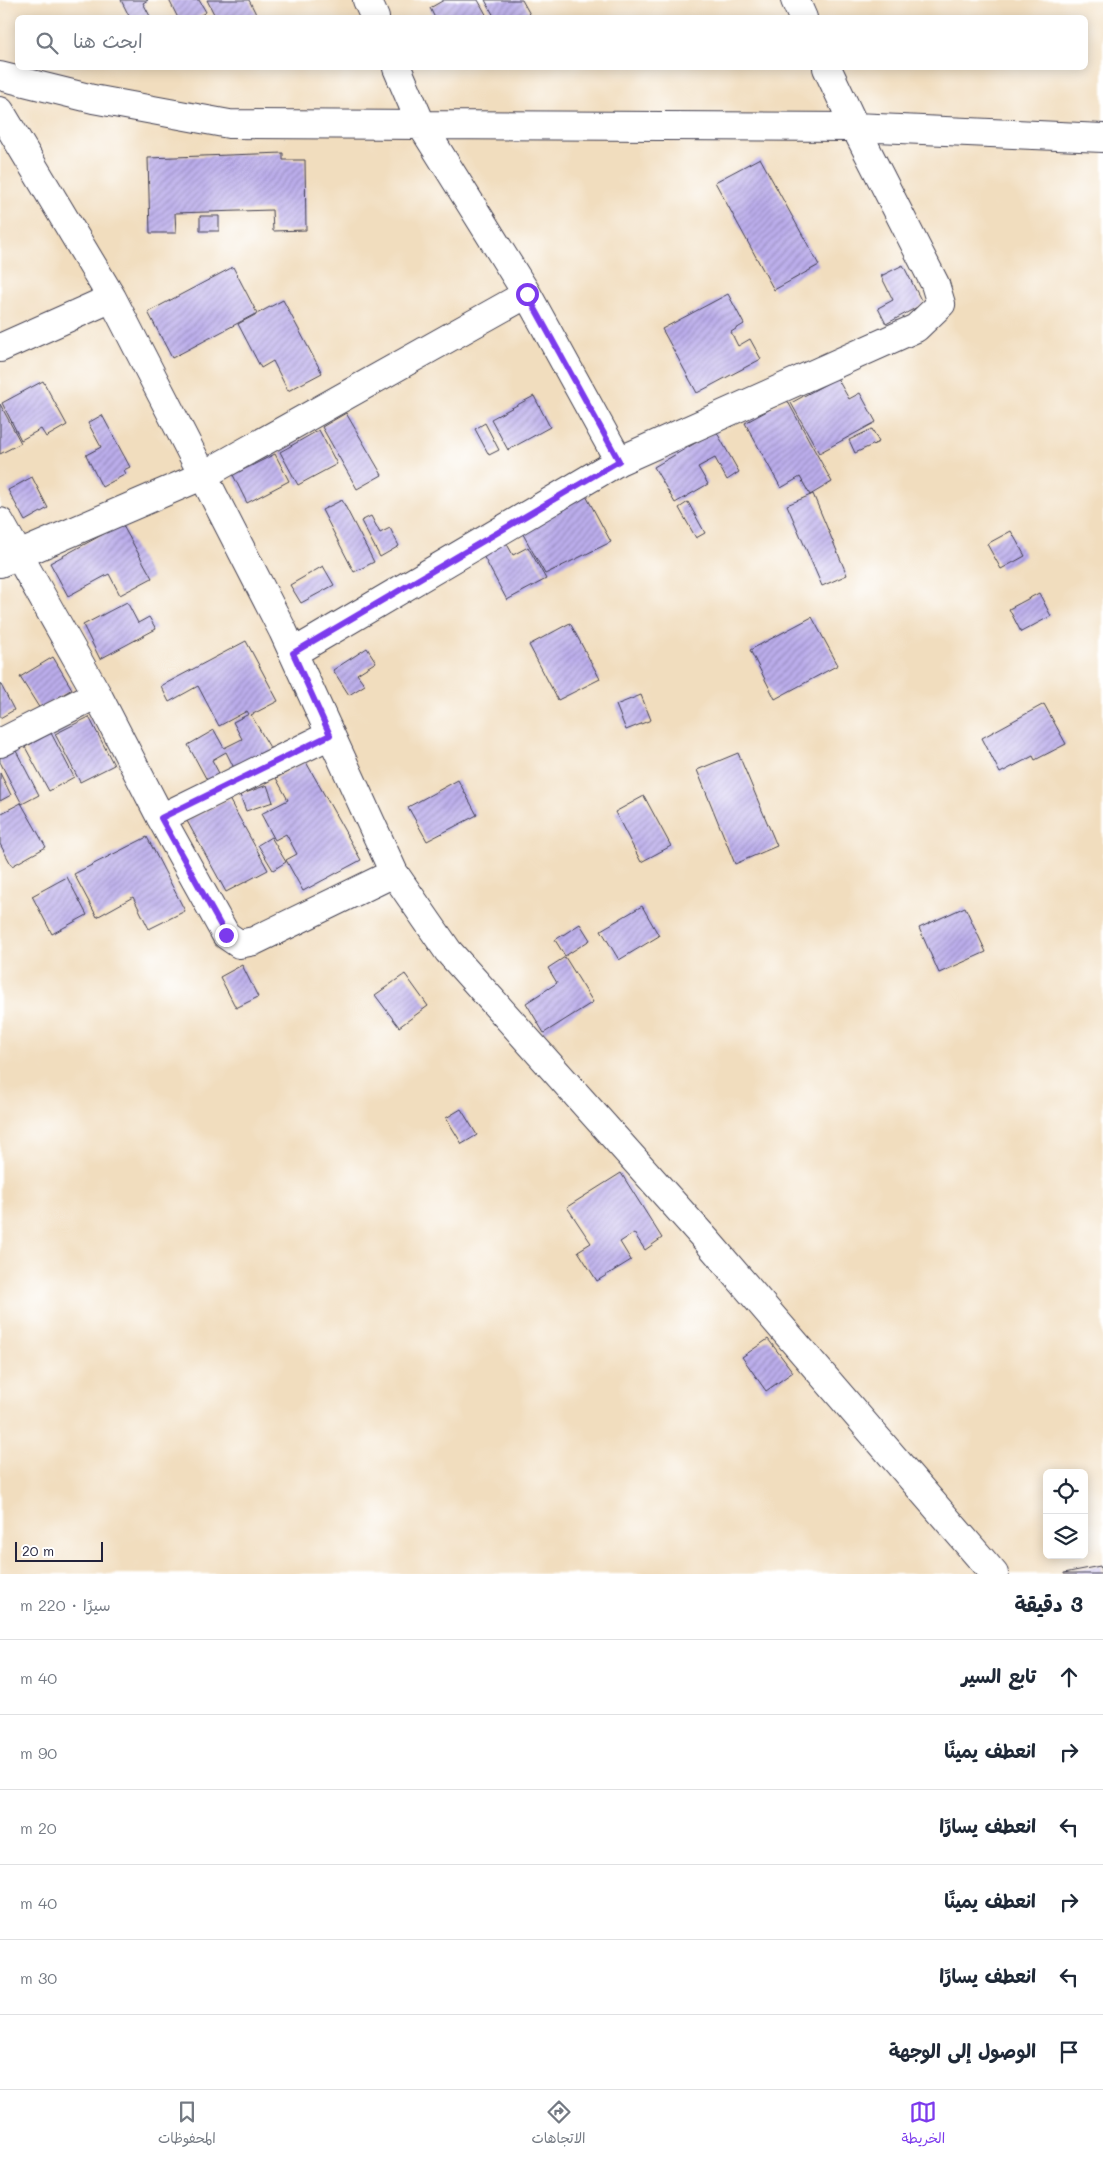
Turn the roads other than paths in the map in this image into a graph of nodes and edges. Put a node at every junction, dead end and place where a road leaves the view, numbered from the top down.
1 (368, 0) edge
2 (795, 0) edge
3 (374, 15) edge
4 (802, 15) edge
5 (397, 70) edge
6 (828, 70) edge
7 (0, 76) edge
8 (0, 111) edge
9 (422, 126) junction
10 (855, 127) junction
11 (1103, 138) edge
12 (527, 294) junction
13 (112, 298) junction
14 (0, 348) edge
15 (619, 461) junction
16 (202, 476) junction
17 (0, 522) edge
18 (9, 559) edge
19 (293, 653) junction
20 (97, 694) junction
21 (330, 735) junction
22 (0, 743) edge
23 (161, 818) junction
24 (394, 872) junction
25 (994, 1574) edge

1 - 3 street
2 - 4 street
5 - 9 street
6 - 10 street
7 - 9 street
8 - 13 street
9 - 10 street
9 - 12 street
10 - 11 street
10 - 15 street
12 - 15 street
12 - 16 street
13 - 14 street
13 - 16 street
15 - 19 street
16 - 18 street
16 - 19 street
17 - 18 street
18 - 20 street
19 - 21 street
20 - 22 street
20 - 23 street
21 - 23 street
21 - 24 street
23 - 24 street
24 - 25 street

